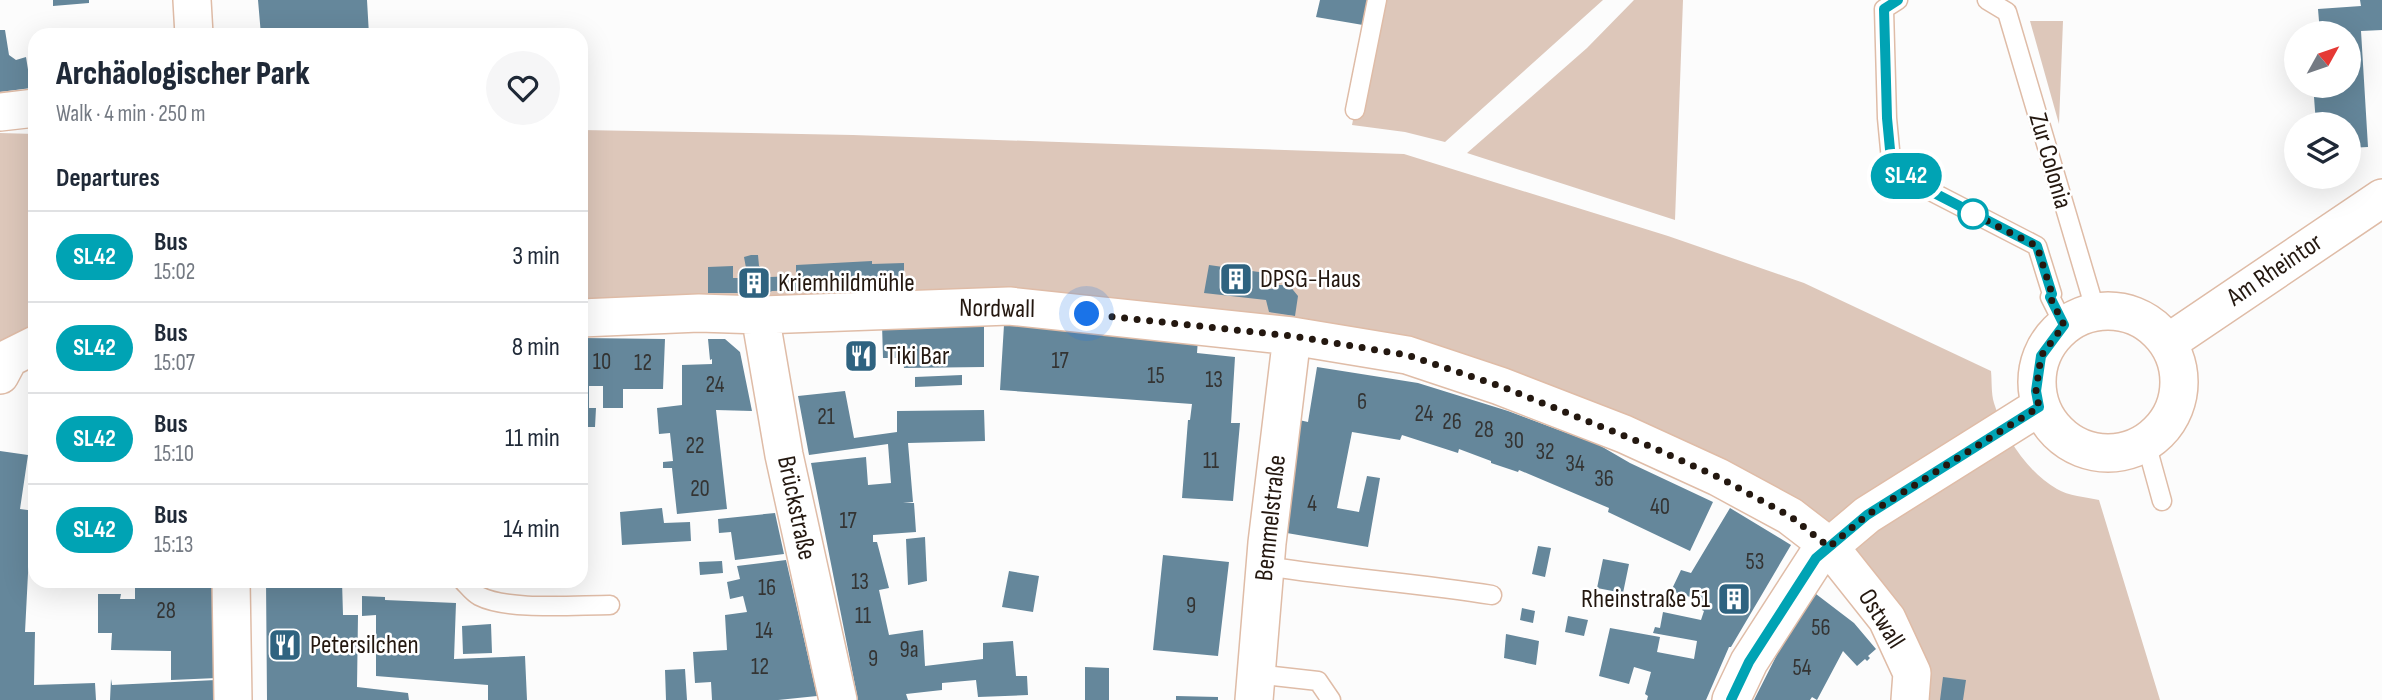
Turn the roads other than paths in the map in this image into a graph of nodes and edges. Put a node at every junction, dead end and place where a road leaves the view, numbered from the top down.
1 (192, 0) edge
2 (1377, 0) edge
3 (1898, 0) edge
4 (1987, 0) edge
5 (194, 28) edge
6 (28, 109) edge
7 (1355, 110) dead end
8 (0, 112) edge
9 (2382, 198) edge
10 (760, 315) junction
11 (2079, 317) junction
12 (588, 318) edge
13 (1292, 336) junction
14 (2169, 342) junction
15 (28, 348) edge
16 (0, 375) edge
17 (2039, 407) junction
18 (2146, 443) junction
19 (2162, 501) dead end
20 (1829, 547) junction
21 (1266, 566) junction
22 (231, 588) edge
23 (470, 588) edge
24 (1492, 595) dead end
25 (610, 605) dead end
26 (1255, 687) edge
27 (233, 700) edge
28 (838, 700) edge
29 (1331, 700) edge
30 (1731, 700) edge
31 (1910, 700) edge

1 - 5 street
2 - 7 lane
3 - 11 lane
4 - 11 lane, Zur Colonia
6 - 8 street
9 - 14 street, Am Rheintor
10 - 12 street, Nordwall
10 - 13 street, Nordwall
10 - 28 street, Brückstraße
11 - 14 street
11 - 17 street
13 - 20 street, Nordwall
13 - 21 street, Bemmelstraße
14 - 18 street
15 - 16 street
17 - 18 street
17 - 20 street
18 - 19 lane
20 - 30 street
20 - 31 street, Ostwall
21 - 24 lane
21 - 26 street, Bemmelstraße
22 - 27 street
23 - 25 lane
26 - 29 lane

